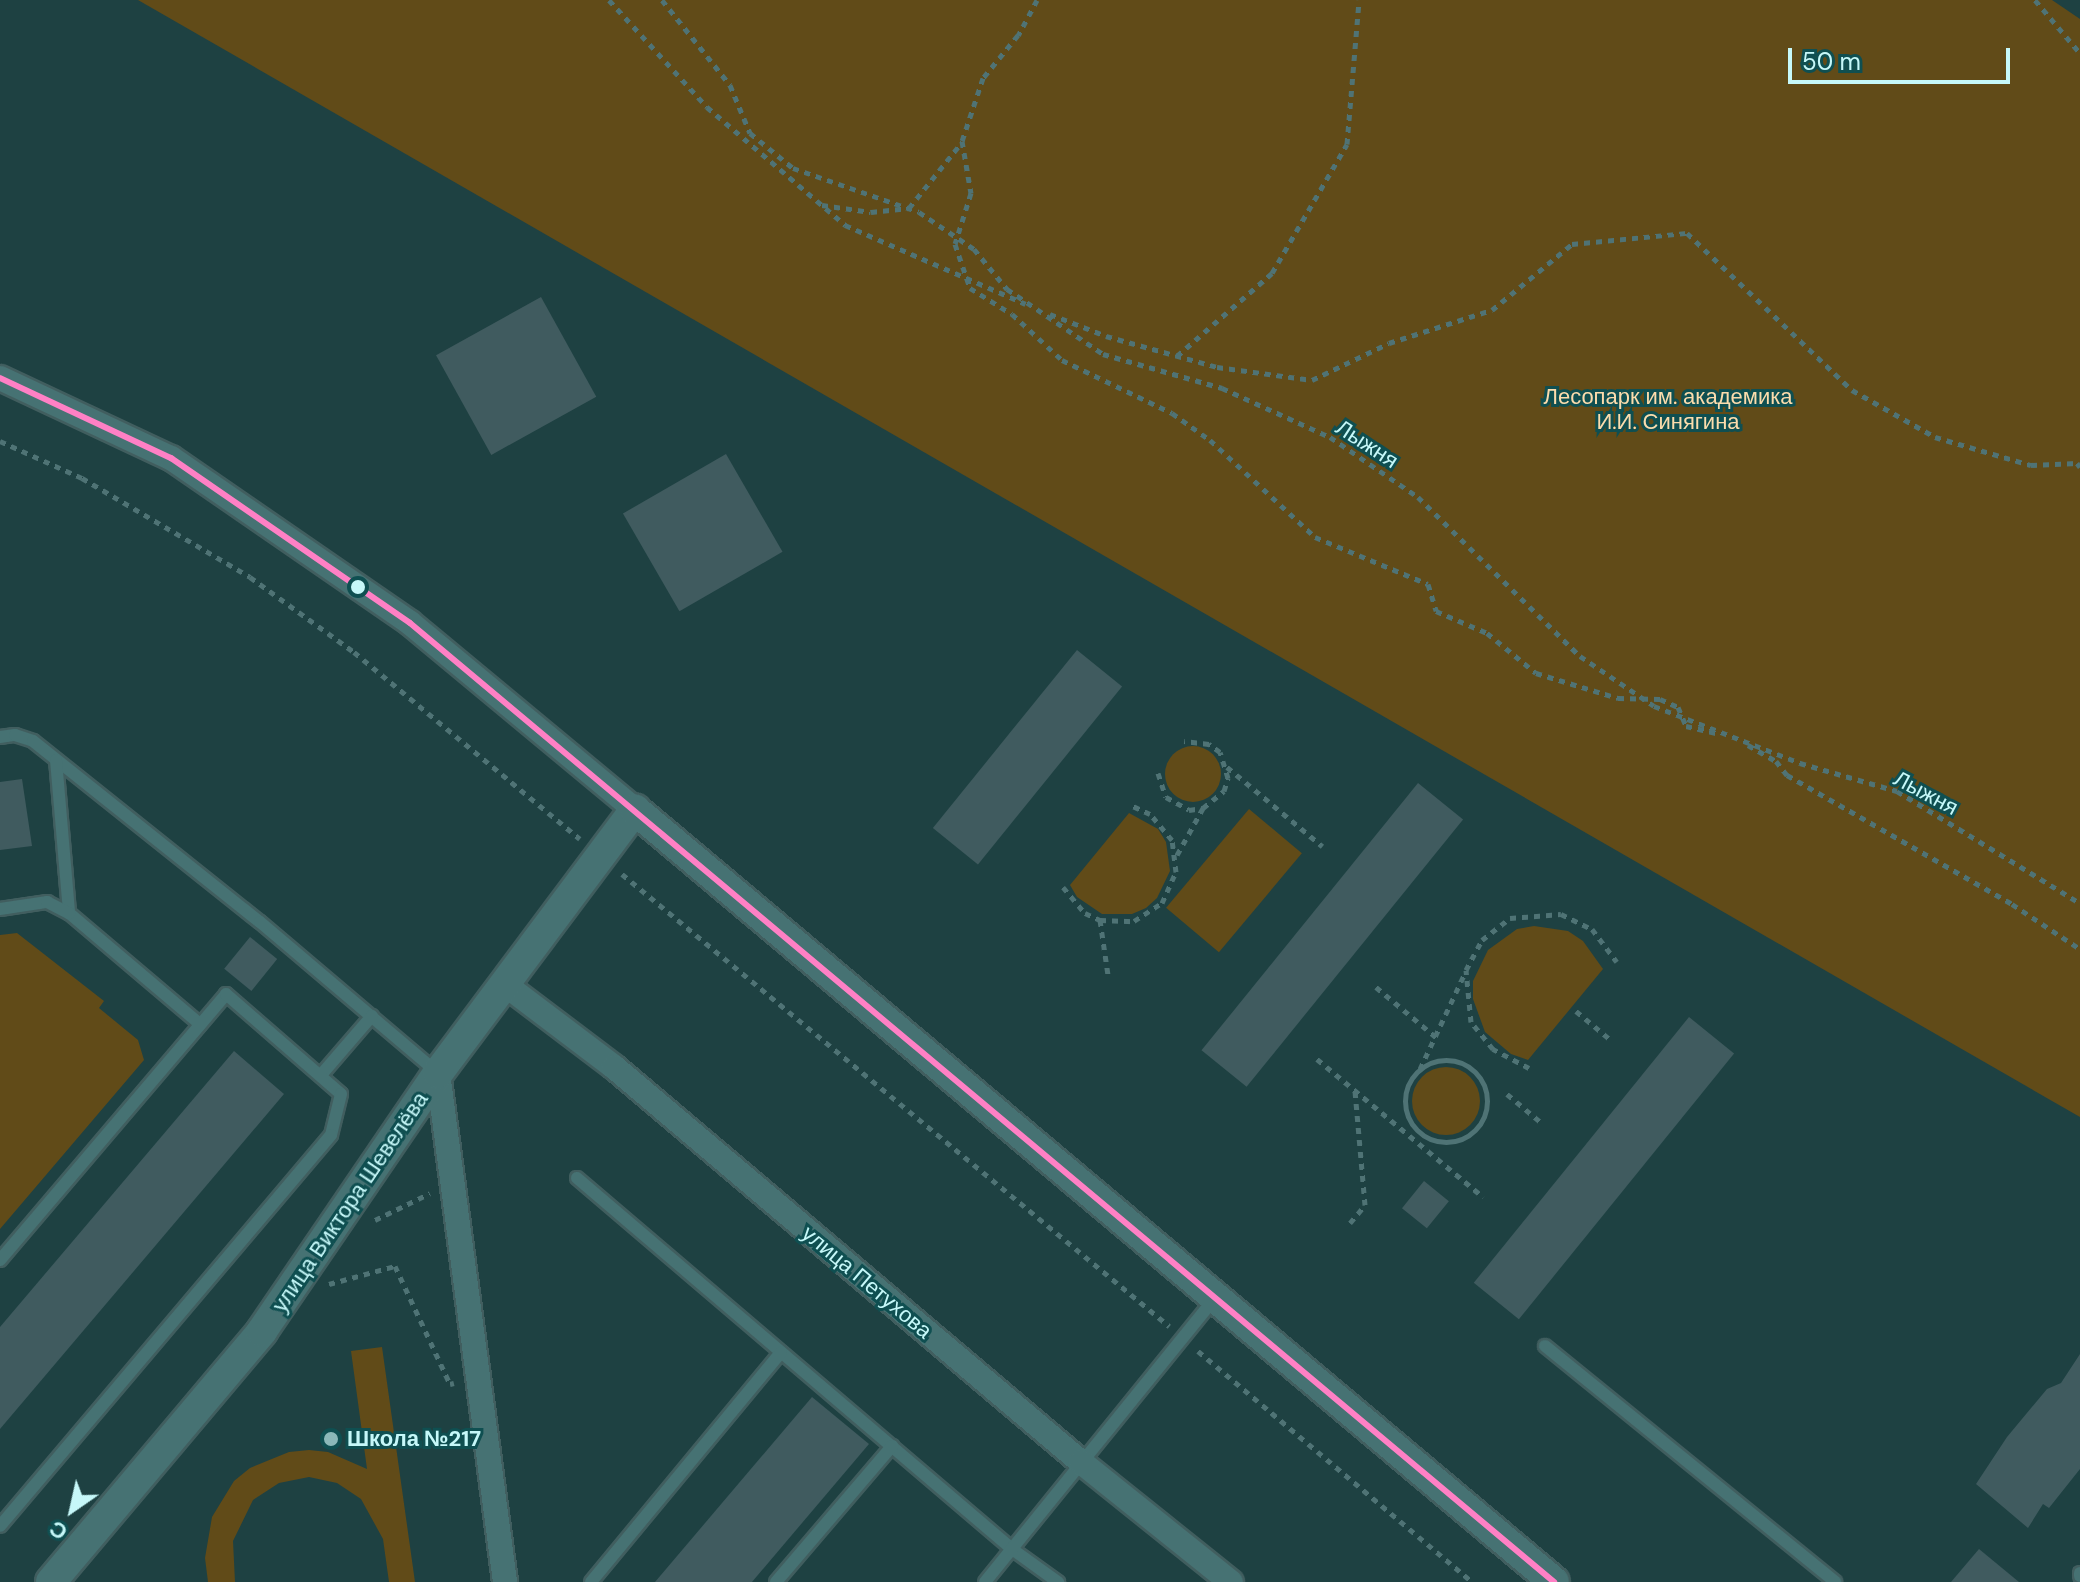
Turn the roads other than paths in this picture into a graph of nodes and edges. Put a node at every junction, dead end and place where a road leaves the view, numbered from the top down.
1 (0, 378) edge
2 (0, 737) edge
3 (56, 760) junction
4 (635, 810) junction
5 (0, 909) edge
6 (69, 913) junction
7 (503, 983) junction
8 (372, 1016) junction
9 (200, 1024) junction
10 (438, 1073) junction
11 (321, 1075) junction
12 (577, 1178) dead end
13 (0, 1260) edge
14 (1214, 1299) junction
15 (1545, 1346) dead end
16 (781, 1352) junction
17 (892, 1446) junction
18 (1081, 1462) junction
19 (0, 1526) edge
20 (1012, 1549) junction
21 (51, 1582) edge
22 (505, 1582) edge
23 (591, 1582) edge
24 (776, 1582) edge
25 (985, 1582) edge
26 (1058, 1582) edge
27 (1231, 1582) edge
28 (1554, 1582) edge
29 (1835, 1582) edge

1 - 4 street
2 - 3 lane
3 - 6 lane
3 - 8 lane
4 - 7 street, улица Виктора Шевелёва
4 - 14 street
5 - 6 lane
6 - 9 lane
7 - 10 street, улица Виктора Шевелёва
7 - 18 street, улица Петухова
8 - 10 lane
8 - 11 lane
9 - 11 lane
9 - 13 lane
10 - 21 street, улица Виктора Шевелёва
10 - 22 street
11 - 19 lane
12 - 16 lane
14 - 18 lane
14 - 28 street
15 - 29 lane
16 - 17 lane
16 - 23 lane
17 - 20 lane
17 - 24 lane
18 - 20 lane
18 - 27 street, улица Петухова
20 - 25 lane
20 - 26 lane

